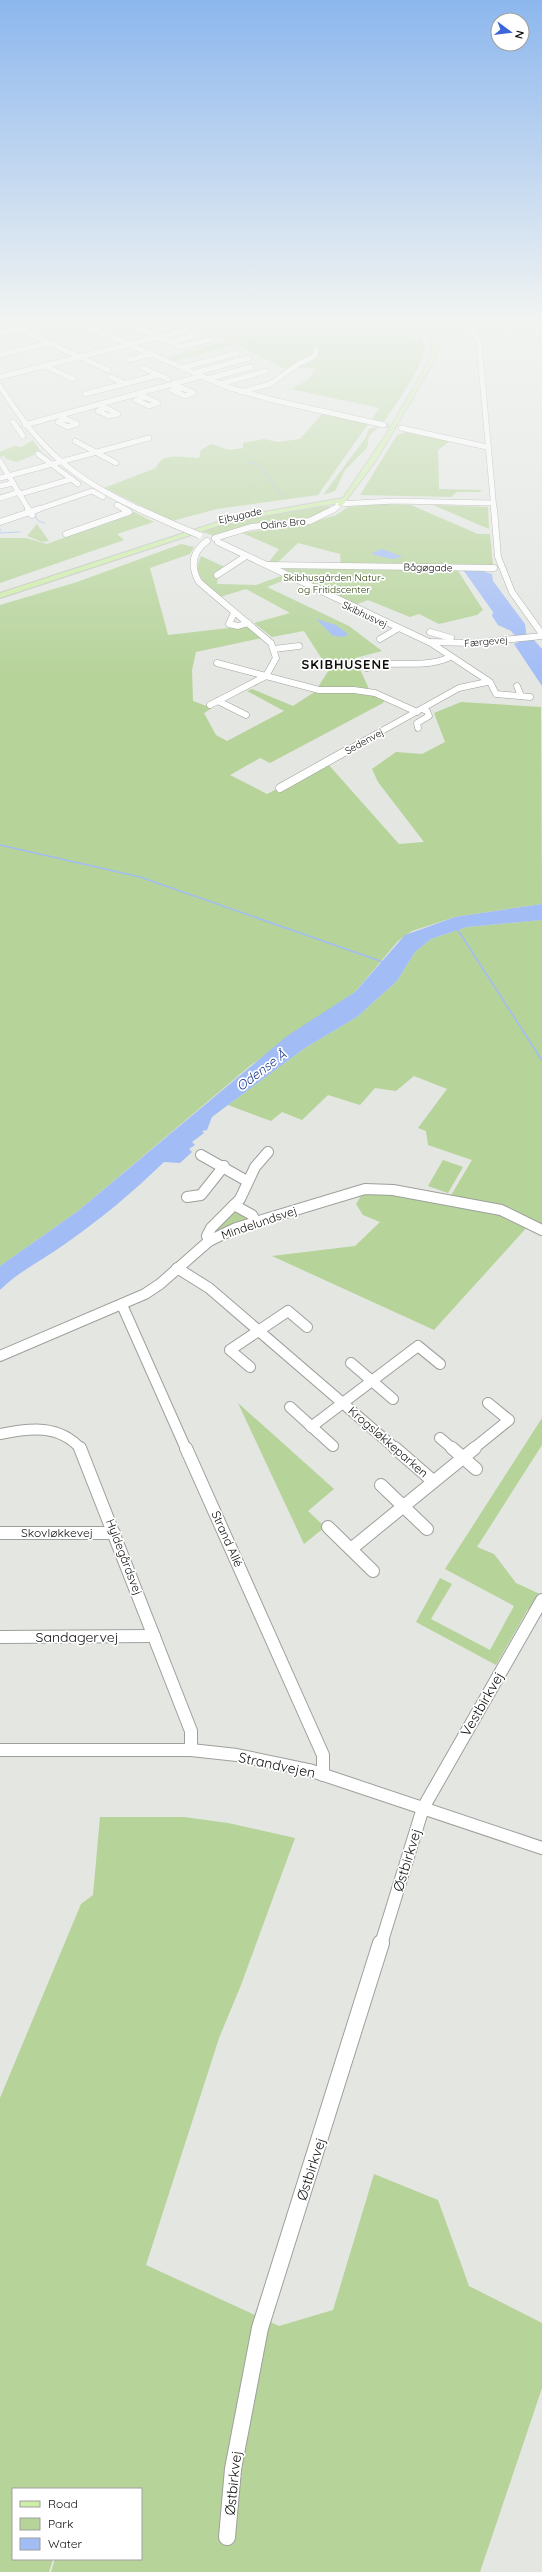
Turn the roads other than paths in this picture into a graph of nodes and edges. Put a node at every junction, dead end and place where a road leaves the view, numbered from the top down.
1 (38, 439) edge
2 (145, 439) edge
3 (379, 439) edge
4 (384, 439) edge
5 (451, 439) edge
6 (486, 439) edge
7 (75, 441) dead end
8 (487, 447) junction
9 (96, 452) junction
10 (38, 454) dead end
11 (0, 461) edge
12 (61, 462) junction
13 (116, 463) dead end
14 (51, 465) junction
15 (9, 476) junction
16 (0, 478) edge
17 (72, 479) junction
18 (353, 480) junction
19 (13, 483) junction
20 (0, 486) edge
21 (90, 492) junction
22 (20, 493) junction
23 (0, 498) edge
24 (326, 501) junction
25 (492, 502) junction
26 (341, 503) junction
27 (31, 514) junction
28 (0, 522) edge
29 (66, 534) dead end
30 (213, 540) junction
31 (246, 556) junction
32 (266, 565) junction
33 (494, 568) dead end
34 (217, 575) dead end
35 (0, 592) edge
36 (0, 596) edge
37 (234, 613) junction
38 (248, 623) junction
39 (397, 629) junction
40 (430, 632) dead end
41 (542, 635) edge
42 (380, 639) dead end
43 (431, 642) junction
44 (453, 643) junction
45 (299, 646) dead end
46 (274, 649) junction
47 (448, 658) junction
48 (218, 663) dead end
49 (367, 668) dead end
50 (266, 676) junction
51 (486, 682) junction
52 (517, 686) dead end
53 (521, 696) junction
54 (530, 697) dead end
55 (218, 701) junction
56 (210, 705) dead end
57 (419, 710) junction
58 (240, 714) dead end
59 (418, 728) dead end
60 (280, 788) dead end
61 (268, 1152) dead end
62 (201, 1155) dead end
63 (224, 1166) junction
64 (247, 1181) junction
65 (187, 1197) dead end
66 (234, 1205) junction
67 (256, 1222) junction
68 (542, 1230) edge
69 (208, 1241) junction
70 (177, 1268) junction
71 (122, 1305) junction
72 (307, 1327) dead end
73 (258, 1330) junction
74 (0, 1356) edge
75 (351, 1363) dead end
76 (440, 1364) dead end
77 (250, 1368) dead end
78 (371, 1381) junction
79 (393, 1399) dead end
80 (488, 1402) dead end
81 (342, 1403) junction
82 (290, 1407) dead end
83 (311, 1427) junction
84 (0, 1434) edge
85 (440, 1438) dead end
86 (333, 1446) dead end
87 (462, 1457) junction
88 (476, 1469) dead end
89 (433, 1481) junction
90 (381, 1485) dead end
91 (403, 1506) junction
92 (328, 1527) dead end
93 (427, 1529) dead end
94 (0, 1533) edge
95 (114, 1533) junction
96 (351, 1549) junction
97 (373, 1571) dead end
98 (542, 1600) edge
99 (154, 1636) junction
100 (0, 1637) edge
101 (0, 1750) edge
102 (191, 1750) junction
103 (323, 1775) junction
104 (423, 1808) junction
105 (542, 1848) edge
106 (227, 2536) dead end

1 - 12 street, Skibhusvej
2 - 9 street
3 - 18 main road
4 - 26 main road, Odins Bro
5 - 8 street
6 - 8 street
7 - 9 street
8 - 25 street
9 - 12 street
9 - 13 street
10 - 14 street
11 - 15 street
12 - 14 street
12 - 30 street, Skibhusvej, bridge
14 - 15 street
14 - 17 street
15 - 16 street
15 - 19 street
17 - 21 street
17 - 22 street
18 - 24 main road
18 - 26 main road
19 - 20 street
19 - 22 street
21 - 27 street
21 - 29 street
22 - 23 street
22 - 27 street
24 - 26 main road, Ejbygade
24 - 35 main road, Ejbygade
25 - 26 street, Ejbygade
25 - 41 street
26 - 30 street, Odins Bro
26 - 36 main road, Ejbygade
27 - 28 street
30 - 31 street, Skibhusvej
30 - 37 street, Odins Bro
31 - 32 street, Skibhusvej
31 - 34 street
32 - 33 street, Bågøgade
32 - 39 street, Skibhusvej
37 - 38 street
37 - 38 street
38 - 46 street
39 - 42 street, Skibhusvej
39 - 43 street, Skibhusvej
40 - 44 street
41 - 44 street, Færgevej
43 - 44 street, Færgevej
43 - 47 street, Skibhusvej
45 - 46 street
46 - 50 street
47 - 49 street
47 - 51 street, Skibhusvej
48 - 50 street
50 - 55 street
50 - 57 street
51 - 53 street, Skibhusvej
51 - 57 street
52 - 53 street
53 - 54 street, Skibhusvej
55 - 56 street
55 - 58 street
57 - 59 street
57 - 60 street, Sedenvej
61 - 64 street
62 - 63 street
63 - 64 street
63 - 65 street
64 - 66 street
66 - 67 street
66 - 69 street
67 - 68 street, Mindelundsvej
67 - 69 street, Mindelundsvej
69 - 70 street, Mindelundsvej
70 - 71 street, Mindelundsvej
70 - 73 street, Krogsløkkeparken
71 - 74 street, Mindelundsvej
71 - 103 street, Strand Allé
72 - 73 street
73 - 77 street
73 - 81 street, Krogsløkkeparken
75 - 78 street
76 - 78 street, Krogsløkkeparken
78 - 79 street
78 - 81 street, Krogsløkkeparken
80 - 87 street, Krogsløkkeparken
81 - 83 street, Krogsløkkeparken
81 - 89 street, Krogsløkkeparken
82 - 83 street
83 - 86 street
84 - 95 street, Hyldegårdsvej
85 - 87 street
87 - 88 street
87 - 89 street, Krogsløkkeparken
89 - 91 street, Krogsløkkeparken
90 - 91 street
91 - 93 street
91 - 96 street, Krogsløkkeparken
92 - 96 street
94 - 95 street, Skovløkkevej
95 - 99 street, Hyldegårdsvej
96 - 97 street
98 - 104 street, Vestbirkvej
99 - 100 street, Sandagervej
99 - 102 street, Hyldegårdsvej
101 - 102 street, Strandvejen
102 - 103 street, Strandvejen
103 - 104 street, Strandvejen
104 - 105 street, Strandvejen
104 - 106 street, Østbirkvej

